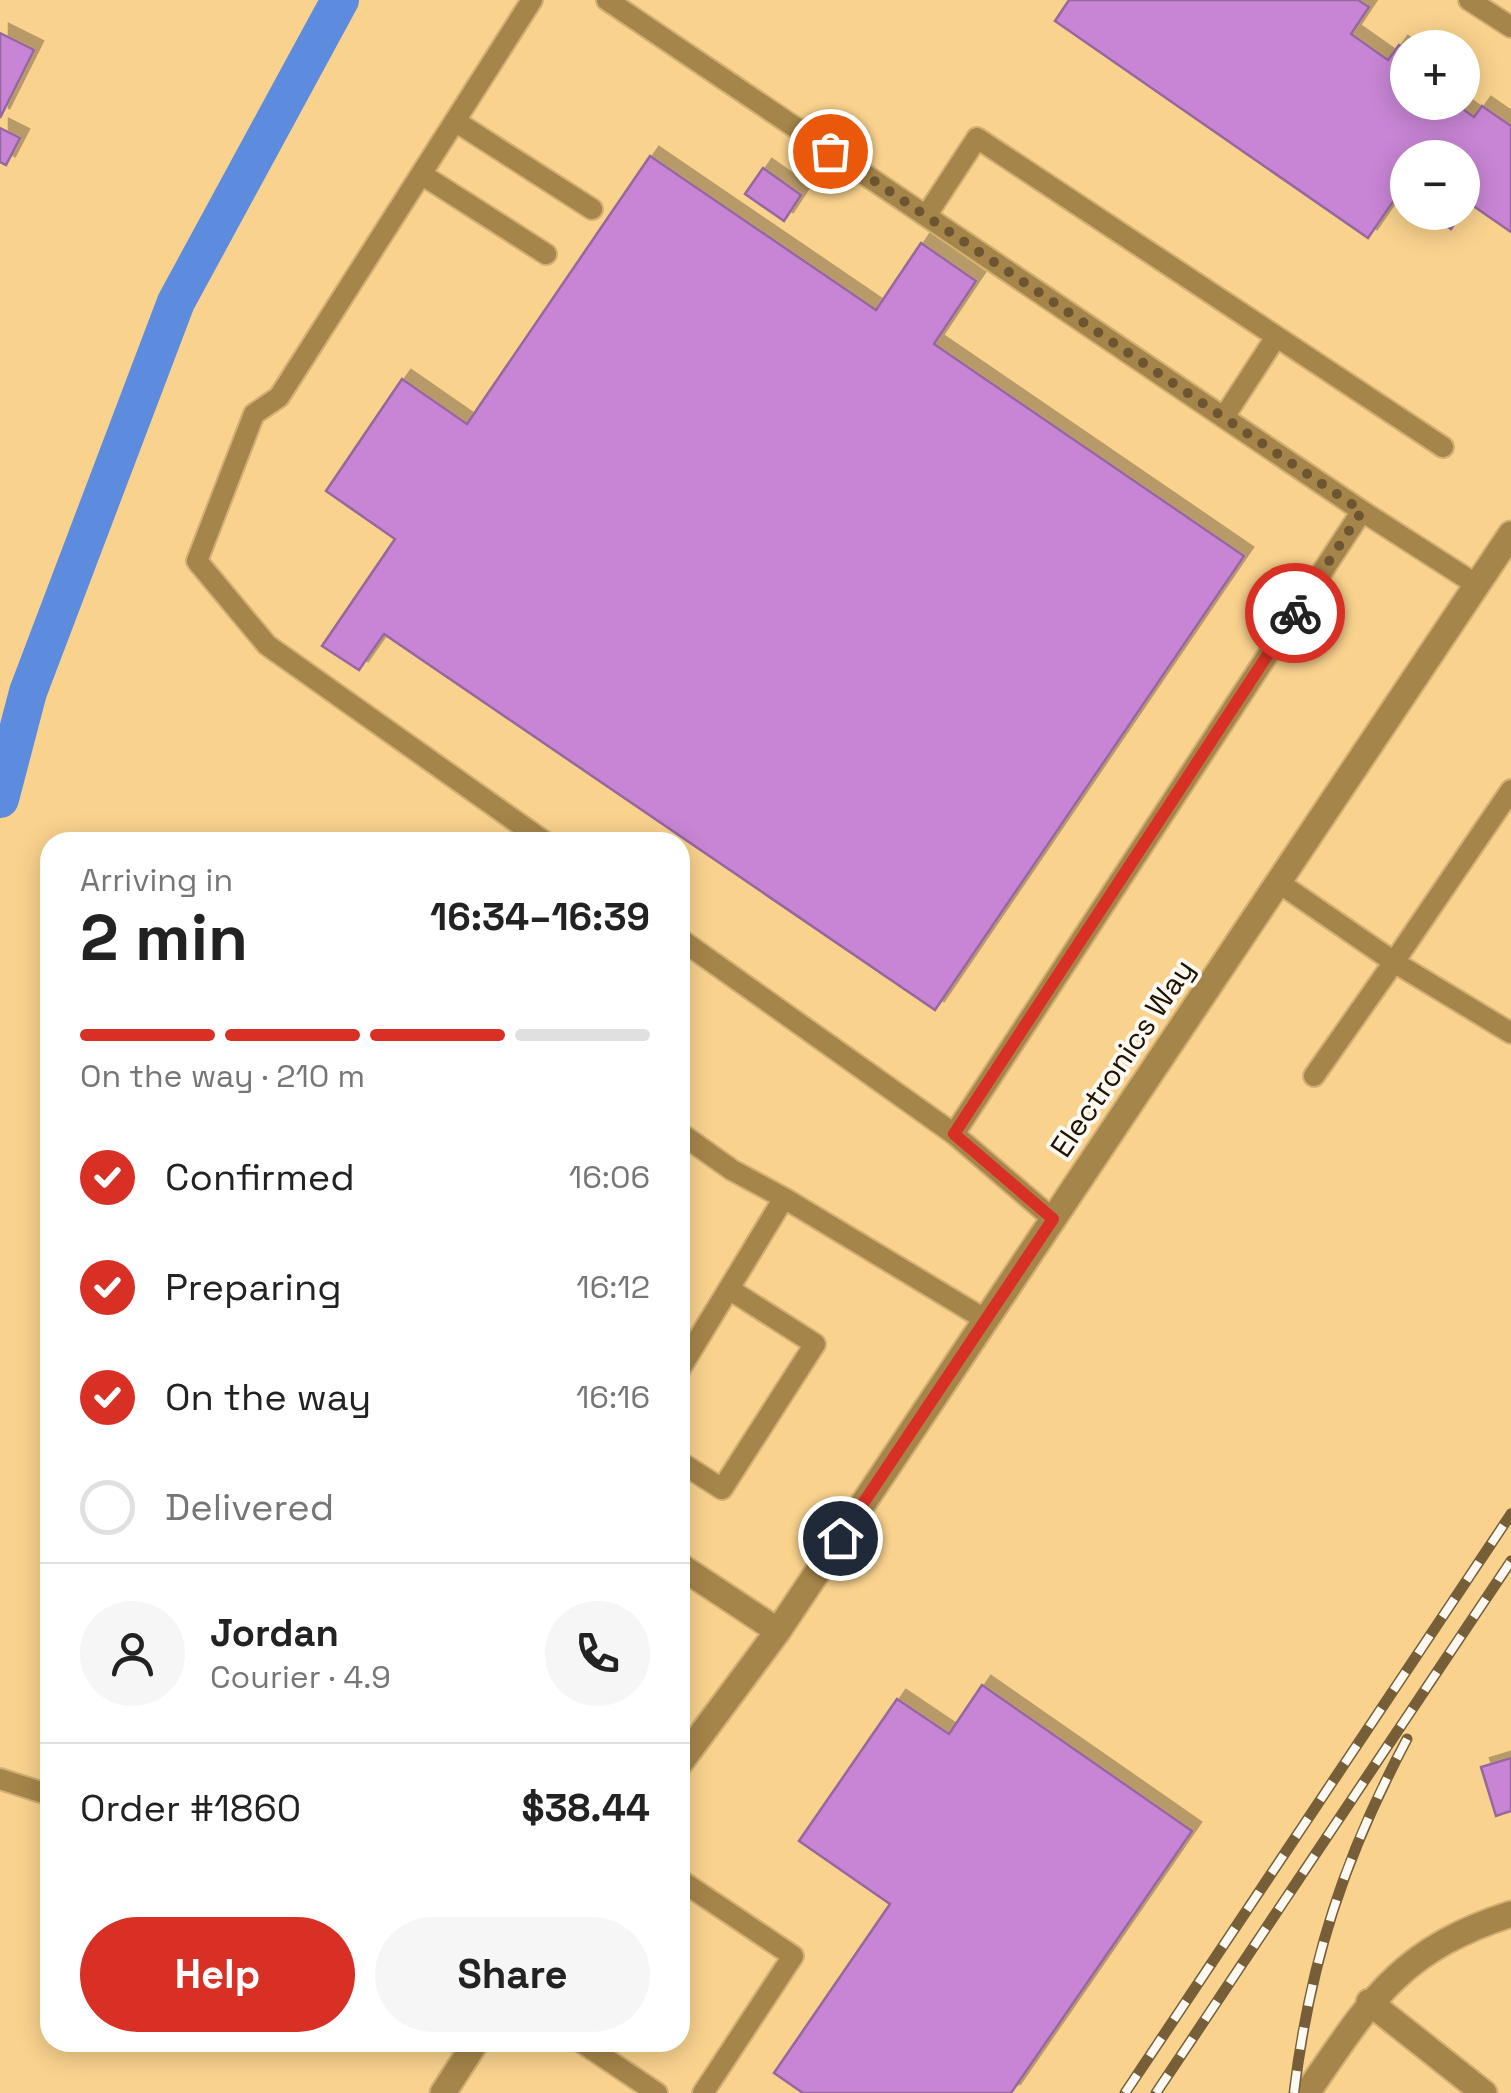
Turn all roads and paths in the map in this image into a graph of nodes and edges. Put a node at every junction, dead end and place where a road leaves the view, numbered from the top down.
1 (532, 0) edge
2 (607, 0) edge
3 (1470, 0) edge
4 (1511, 27) edge
5 (454, 121) junction
6 (420, 174) junction
7 (592, 209) dead end
8 (926, 216) junction
9 (546, 254) dead end
10 (1276, 336) junction
11 (1224, 417) junction
12 (1444, 448) dead end
13 (1362, 511) junction
14 (1511, 534) edge
15 (1477, 585) junction
16 (1511, 790) edge
17 (531, 832) edge
18 (1278, 882) junction
19 (690, 946) edge
20 (1394, 962) junction
21 (1511, 1032) edge
22 (1314, 1076) dead end
23 (954, 1134) junction
24 (690, 1140) edge
25 (784, 1198) junction
26 (1053, 1219) junction
27 (729, 1288) junction
28 (986, 1320) junction
29 (690, 1352) edge
30 (690, 1468) edge
31 (690, 1573) edge
32 (778, 1631) junction
33 (690, 1750) edge
34 (0, 1779) edge
35 (40, 1792) edge
36 (690, 1887) edge
37 (1511, 1914) edge
38 (1369, 2002) junction
39 (470, 2052) edge
40 (596, 2052) edge
41 (443, 2093) edge
42 (657, 2093) edge
43 (703, 2093) edge
44 (1307, 2093) edge
45 (1484, 2093) edge

1 - 5 lane
2 - 8 lane
3 - 4 lane
5 - 6 lane
5 - 7 lane
6 - 9 lane
6 - 17 lane
8 - 10 lane
8 - 11 lane
10 - 11 lane
10 - 12 lane
11 - 13 lane
13 - 15 lane
13 - 23 lane
14 - 15 street, Electronics Way
15 - 18 street, Electronics Way
16 - 20 lane
18 - 20 lane
18 - 26 street, Electronics Way
19 - 23 lane
20 - 21 lane
20 - 22 lane
23 - 26 lane
24 - 25 lane
25 - 27 lane
25 - 28 lane
26 - 28 street, Electronics Way
27 - 29 lane
27 - 30 lane
28 - 32 street, Electronics Way
31 - 32 street
32 - 33 street, Electronics Way
34 - 35 lane
36 - 43 lane
37 - 38 street
38 - 44 street
38 - 45 street
39 - 41 street
40 - 42 lane

